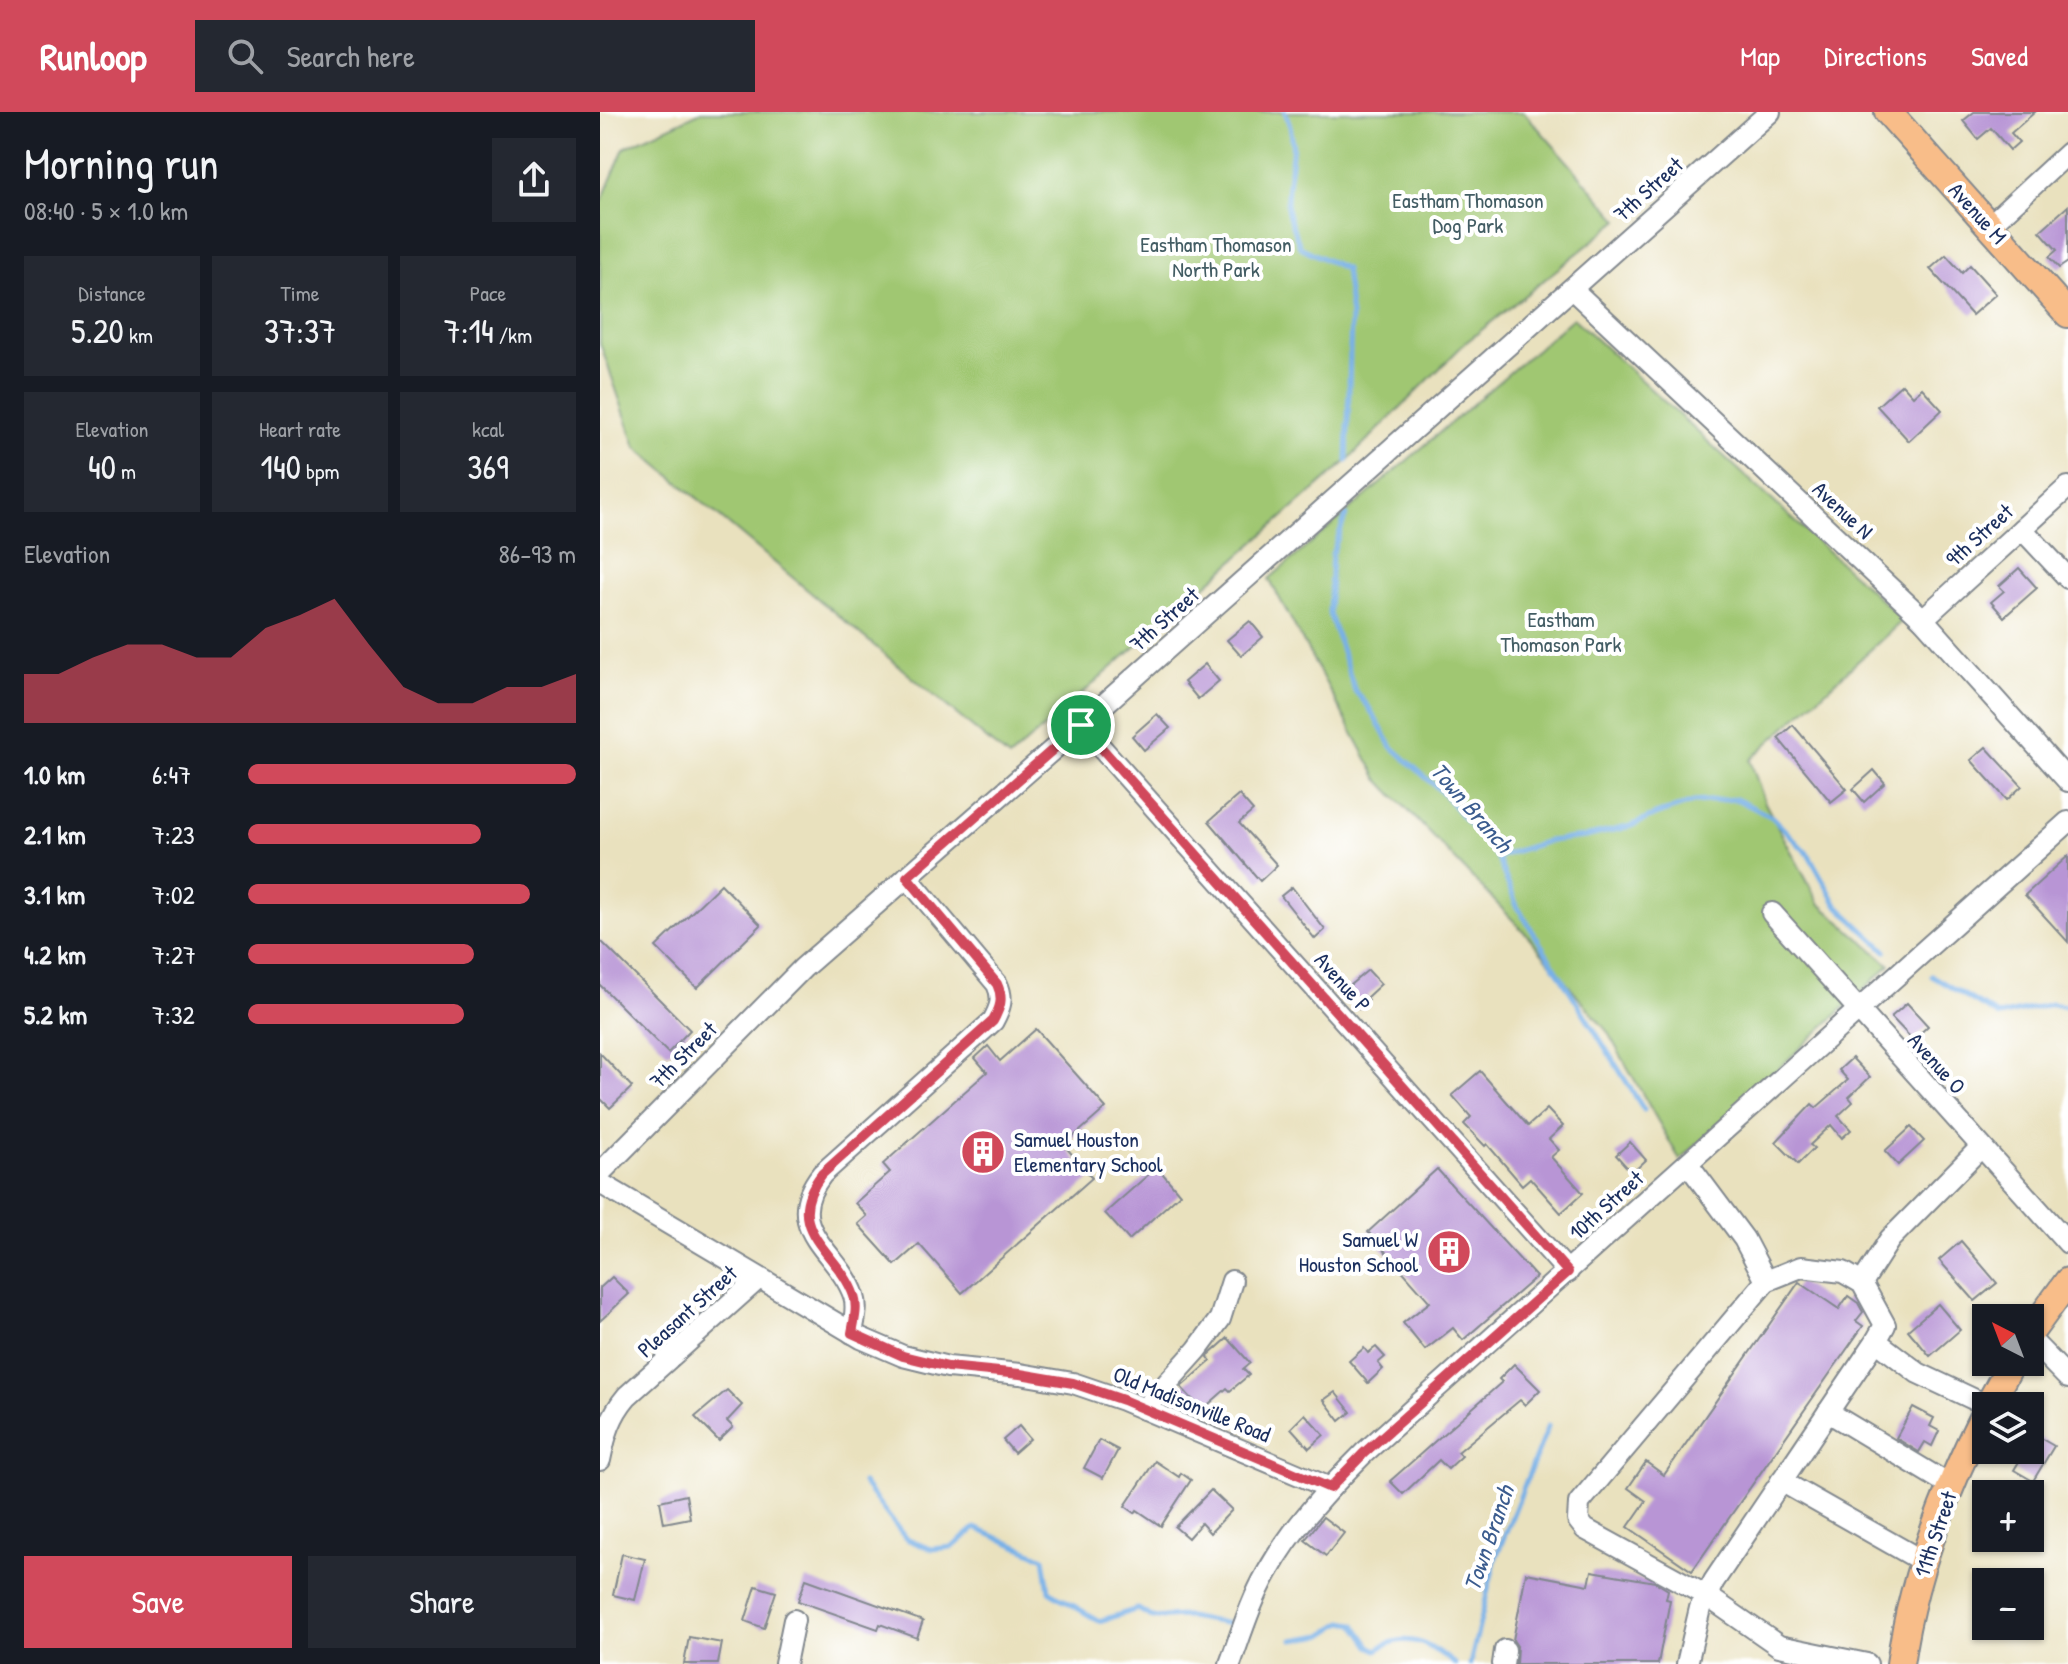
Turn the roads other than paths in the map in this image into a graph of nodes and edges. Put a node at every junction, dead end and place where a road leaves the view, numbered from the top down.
1 (1770, 112) edge
2 (1888, 112) edge
3 (2068, 153) edge
4 (1990, 225) junction
5 (1572, 289) junction
6 (2068, 314) edge
7 (2068, 487) edge
8 (2022, 529) junction
9 (2068, 578) edge
10 (1923, 619) junction
11 (1081, 725) junction
12 (2068, 781) edge
13 (2068, 822) edge
14 (907, 877) junction
15 (1772, 913) dead end
16 (1858, 1012) junction
17 (1981, 1147) junction
18 (1688, 1164) junction
19 (600, 1173) edge
20 (600, 1183) edge
21 (2068, 1243) edge
22 (1568, 1272) junction
23 (759, 1278) junction
24 (1232, 1281) dead end
25 (1766, 1281) junction
26 (2068, 1281) edge
27 (1862, 1283) junction
28 (2044, 1314) edge
29 (852, 1333) junction
30 (1876, 1341) junction
31 (2044, 1353) edge
32 (2068, 1378) edge
33 (1972, 1399) edge
34 (1144, 1409) junction
35 (1828, 1412) junction
36 (1972, 1441) edge
37 (600, 1457) edge
38 (1781, 1481) junction
39 (1951, 1486) junction
40 (1330, 1488) junction
41 (1924, 1562) junction
42 (1707, 1596) junction
43 (794, 1620) dead end
44 (785, 1664) edge
45 (1230, 1664) edge
46 (1687, 1664) edge
47 (1867, 1664) edge
48 (1900, 1664) edge

1 - 5 street, 7th Street
2 - 4 main road, Avenue M
3 - 4 street
4 - 6 main road, Avenue M
5 - 10 street, Avenue N
5 - 11 street, 7th Street
7 - 8 street, 9th Street
8 - 9 street
8 - 10 street, 9th Street
10 - 12 street, Avenue N
11 - 14 street, 7th Street
11 - 22 street, Avenue P
13 - 16 street, 10th Street
14 - 19 street, 7th Street
14 - 29 street
15 - 16 street, Avenue O
16 - 17 street, Avenue O
16 - 18 street, 10th Street
17 - 21 street, Avenue O
17 - 27 street
18 - 22 street, 10th Street
18 - 25 street
20 - 23 street, Old Madisonville Road
22 - 40 street, 10th Street
23 - 29 street, Old Madisonville Road
23 - 37 street, Pleasant Street
24 - 34 street
25 - 27 street
25 - 42 street
26 - 28 main road
27 - 30 street
29 - 34 street, Old Madisonville Road
30 - 33 street
30 - 35 street
31 - 32 street
34 - 40 street, Old Madisonville Road
35 - 38 street
35 - 39 street
36 - 39 main road, 11th Street
38 - 41 street
38 - 42 street
39 - 41 main road, 11th Street
40 - 45 street, 10th Street
41 - 48 main road, 11th Street
42 - 46 street
42 - 47 street
43 - 44 street

